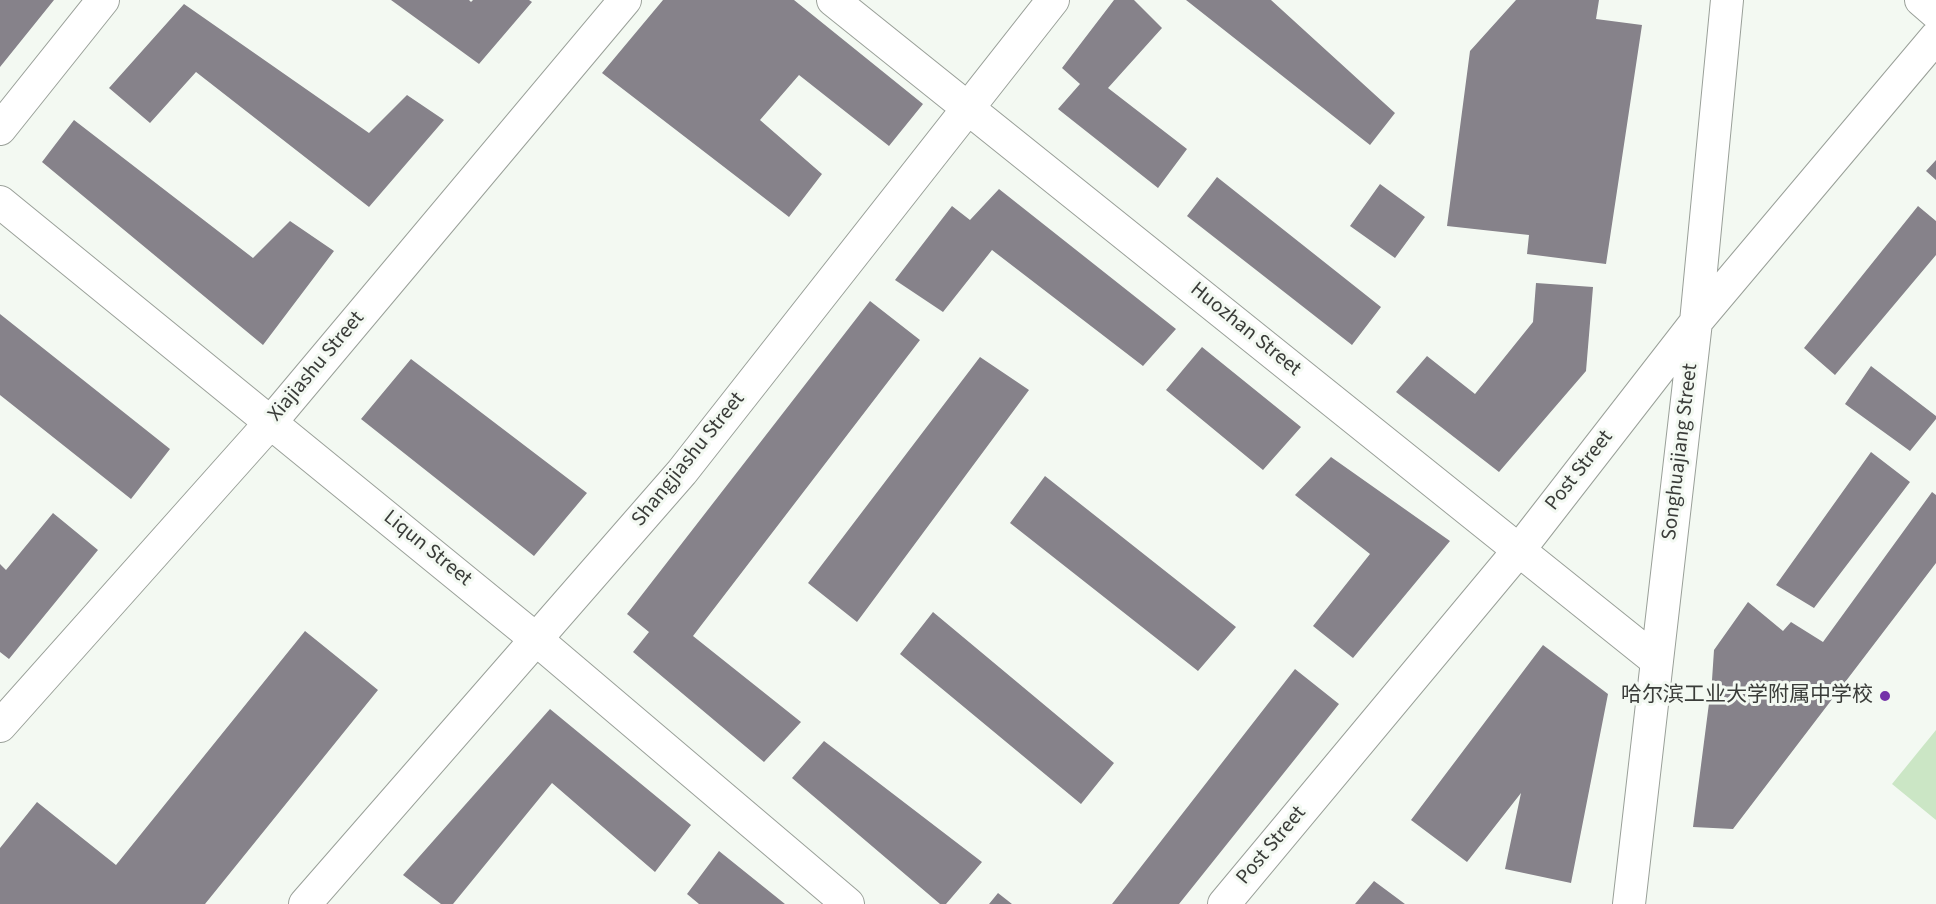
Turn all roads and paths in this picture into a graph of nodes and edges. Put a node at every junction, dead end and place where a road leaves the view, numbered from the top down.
1 (103, 0) edge
2 (625, 0) edge
3 (833, 0) edge
4 (1053, 0) edge
5 (1727, 0) edge
6 (1921, 0) edge
7 (1936, 13) edge
8 (1936, 37) edge
9 (968, 108) junction
10 (0, 129) edge
11 (0, 202) edge
12 (1696, 322) junction
13 (271, 422) junction
14 (1519, 550) junction
15 (537, 639) junction
16 (1657, 661) junction
17 (0, 726) edge
18 (305, 904) edge
19 (848, 904) edge
20 (1224, 904) edge
21 (1629, 904) edge

1 - 10 street
2 - 13 street, Xiajiashu Street
3 - 9 street, Huozhan Street
4 - 9 street, Shangjiashu Street
5 - 12 street, Songhuajiang Street
6 - 7 street
8 - 12 street, Post Street
9 - 14 street, Huozhan Street
9 - 15 street, Shangjiashu Street
11 - 13 street, Liqun Street
12 - 14 street, Post Street
12 - 16 street, Songhuajiang Street
13 - 15 street, Liqun Street
13 - 17 street, Xiajiashu Street
14 - 16 street, Huozhan Street
14 - 20 street, Post Street
15 - 18 street, Shangjiashu Street
15 - 19 street, Liqun Street
16 - 21 street, Songhuajiang Street

